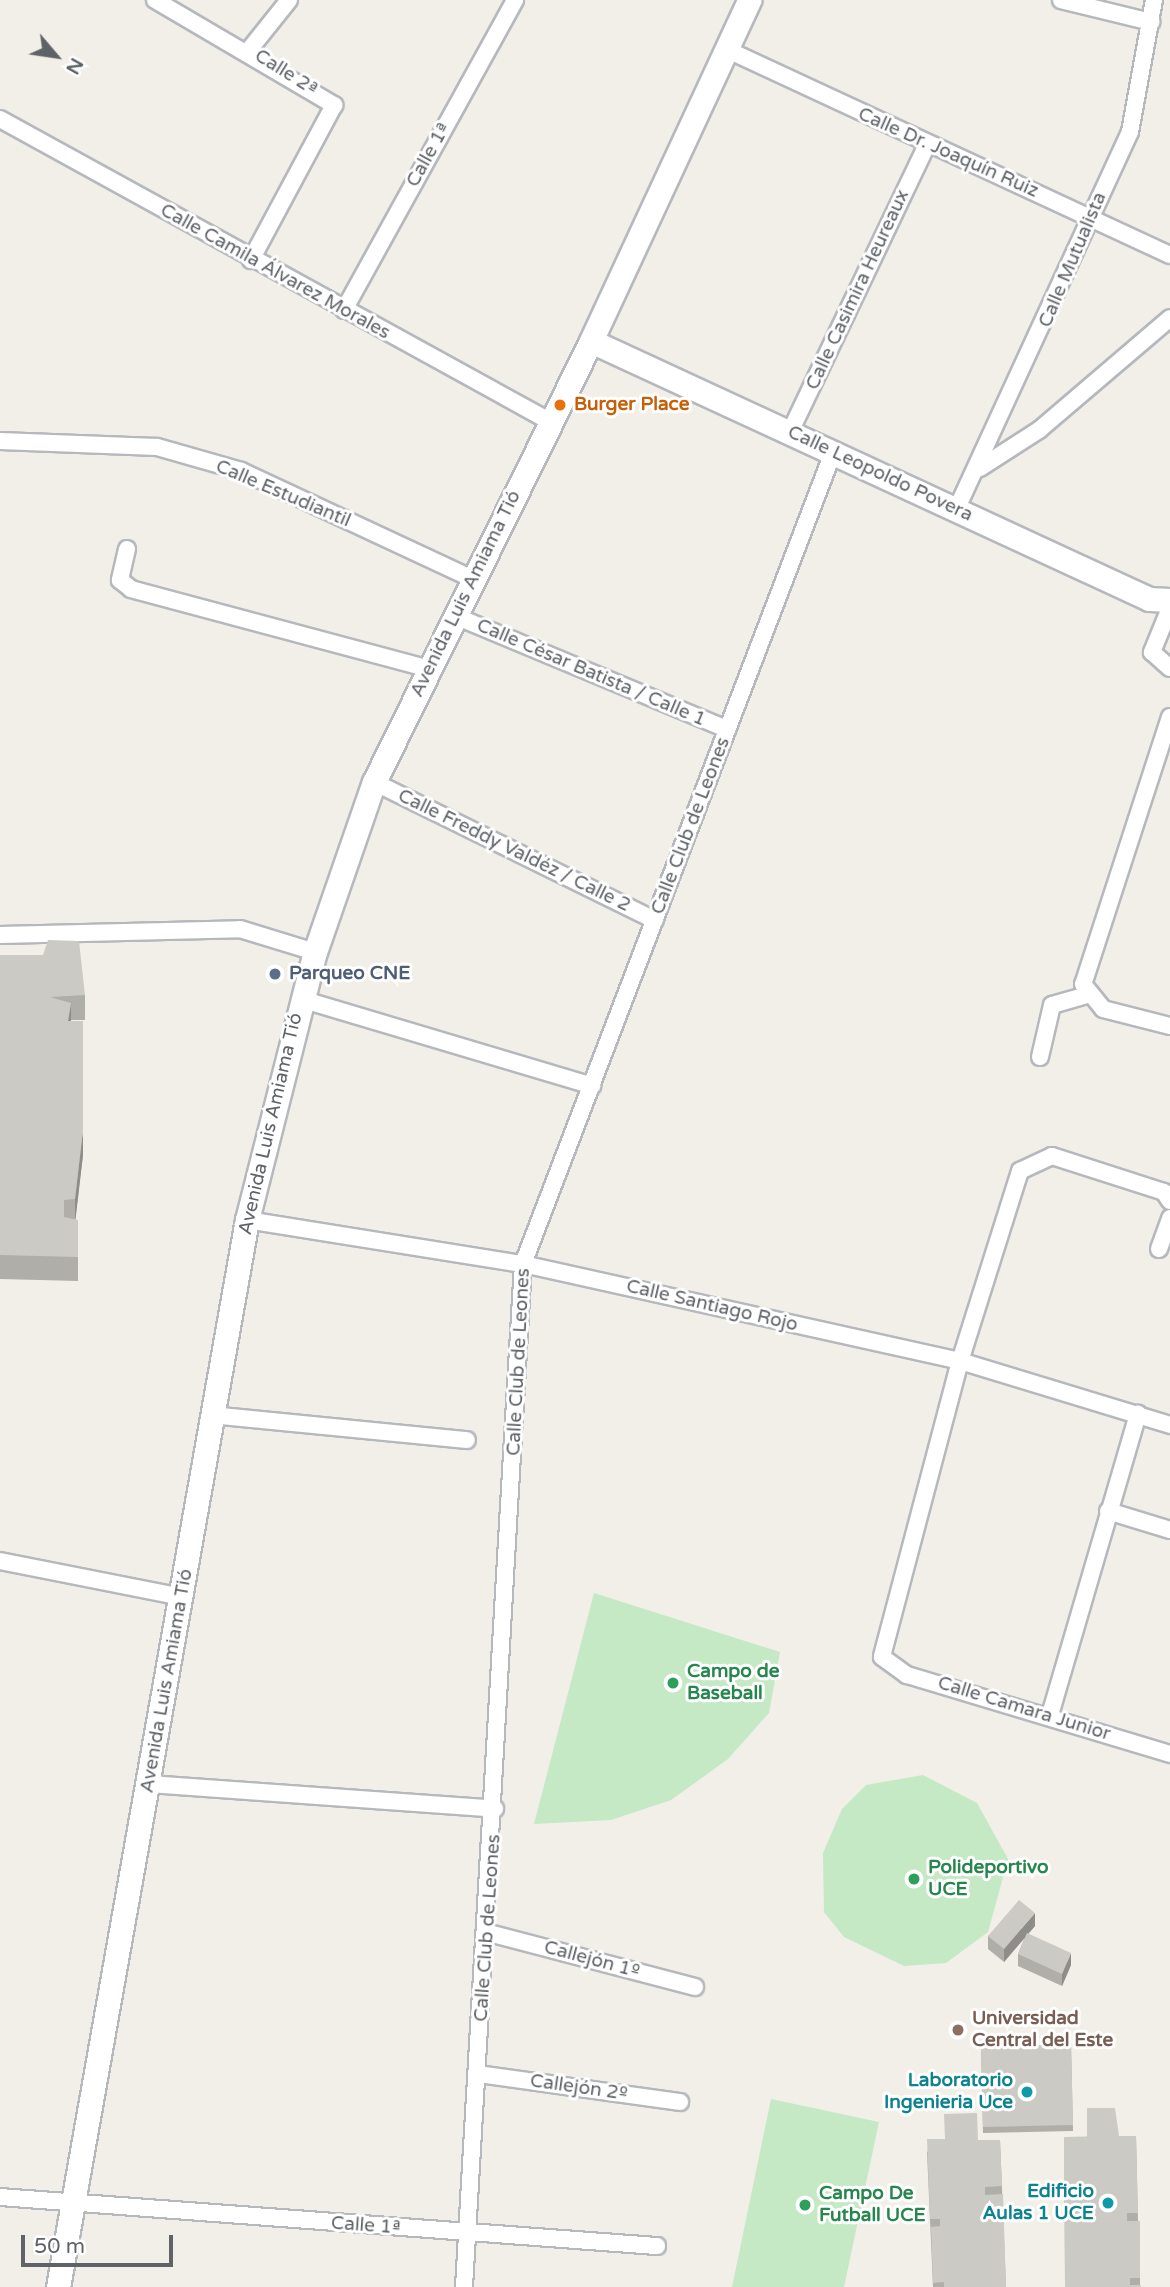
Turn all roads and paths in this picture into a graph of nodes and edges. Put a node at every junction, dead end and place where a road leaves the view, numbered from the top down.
1 (155, 0) edge
2 (289, 0) edge
3 (515, 0) edge
4 (749, 0) edge
5 (1061, 0) edge
6 (1154, 0) edge
7 (1151, 22) junction
8 (726, 50) junction
9 (250, 51) junction
10 (0, 119) edge
11 (926, 147) junction
12 (1090, 214) junction
13 (1170, 255) edge
14 (251, 260) junction
15 (344, 310) junction
16 (1170, 318) edge
17 (591, 341) junction
18 (551, 422) junction
19 (790, 432) junction
20 (0, 441) edge
21 (834, 450) junction
22 (980, 468) junction
23 (957, 508) junction
24 (127, 549) dead end
25 (473, 579) junction
26 (1170, 600) edge
27 (1170, 608) edge
28 (455, 616) junction
29 (1170, 668) edge
30 (429, 669) junction
31 (1170, 718) edge
32 (727, 729) junction
33 (374, 782) junction
34 (655, 920) junction
35 (0, 935) edge
36 (315, 952) junction
37 (1087, 995) junction
38 (300, 999) junction
39 (1170, 1026) edge
40 (1040, 1057) dead end
41 (592, 1086) junction
42 (1170, 1201) edge
43 (1170, 1218) edge
44 (247, 1220) junction
45 (1158, 1249) dead end
46 (523, 1264) junction
47 (960, 1361) junction
48 (1138, 1414) junction
49 (211, 1415) junction
50 (1170, 1425) edge
51 (467, 1440) dead end
52 (1108, 1511) junction
53 (1170, 1530) edge
54 (0, 1561) edge
55 (182, 1597) junction
56 (1050, 1715) junction
57 (1170, 1754) edge
58 (150, 1784) junction
59 (495, 1809) junction
60 (489, 1933) junction
61 (695, 1987) dead end
62 (478, 2074) junction
63 (680, 2102) dead end
64 (0, 2197) edge
65 (74, 2205) junction
66 (467, 2233) junction
67 (657, 2246) dead end
68 (58, 2287) edge
69 (464, 2287) edge

1 - 9 street, Calle 2ª
2 - 9 street
3 - 15 street, Calle 1ª
4 - 8 main road, Avenida Luis Amiama Tió
5 - 7 street
6 - 7 street, Calle Mutualista
7 - 12 street, Calle Mutualista
8 - 11 street, Calle Dr. Joaquín Ruiz
8 - 17 main road, Avenida Luis Amiama Tió
9 - 14 street, Calle 2ª
10 - 14 street, Calle Camila Álvarez Morales
11 - 12 street, Calle Dr. Joaquín Ruiz
11 - 19 street, Calle Casimira Heureaux
12 - 13 street, Calle Dr. Joaquín Ruiz
12 - 22 street, Calle Mutualista
14 - 15 street, Calle Camila Álvarez Morales
15 - 18 street, Calle Camila Álvarez Morales
16 - 22 street
17 - 18 main road, Avenida Luis Amiama Tió
17 - 19 main road, Calle Leopoldo Povera
18 - 25 main road, Avenida Luis Amiama Tió
19 - 21 main road, Calle Leopoldo Povera
20 - 25 street, Calle Estudiantil
21 - 23 main road, Calle Leopoldo Povera
21 - 32 street, Calle Club de Leones
22 - 23 street, Calle Mutualista
23 - 26 main road, Calle Leopoldo Povera
24 - 30 street
25 - 28 main road, Avenida Luis Amiama Tió
27 - 29 street
28 - 30 main road, Avenida Luis Amiama Tió
28 - 32 street, Calle César Batista / Calle 1
30 - 33 main road, Avenida Luis Amiama Tió
31 - 37 street
32 - 34 street, Calle Club de Leones
33 - 34 street, Calle Freddy Valdéz / Calle 2
33 - 36 main road, Avenida Luis Amiama Tió
34 - 41 street, Calle Club de Leones
35 - 36 street
36 - 38 main road, Avenida Luis Amiama Tió
37 - 39 street
37 - 40 street
38 - 41 street
38 - 44 main road, Avenida Luis Amiama Tió
41 - 46 street, Calle Club de Leones
42 - 47 street
43 - 45 street
44 - 46 street, Calle Santiago Rojo
44 - 49 main road, Avenida Luis Amiama Tió
46 - 47 street, Calle Santiago Rojo
46 - 59 street, Calle Club de Leones
47 - 48 street, Calle Santiago Rojo
47 - 56 street, Calle Camara Junior
48 - 50 street, Calle Santiago Rojo
48 - 52 street
49 - 51 street
49 - 55 main road, Avenida Luis Amiama Tió
52 - 53 street
52 - 56 street
54 - 55 street
55 - 58 main road, Avenida Luis Amiama Tió
56 - 57 street, Calle Camara Junior
58 - 59 street
58 - 65 main road, Avenida Luis Amiama Tió
59 - 60 street, Calle Club de Leones
60 - 61 street, Callejón 1º
60 - 62 street, Calle Club de Leones
62 - 63 street, Callejón 2º
62 - 66 street, Calle Club de Leones
64 - 65 street, Calle 1ª
65 - 66 street, Calle 1ª
65 - 68 main road, Avenida Luis Amiama Tió
66 - 67 street, Calle 1ª
66 - 69 street, Calle Club de Leones

